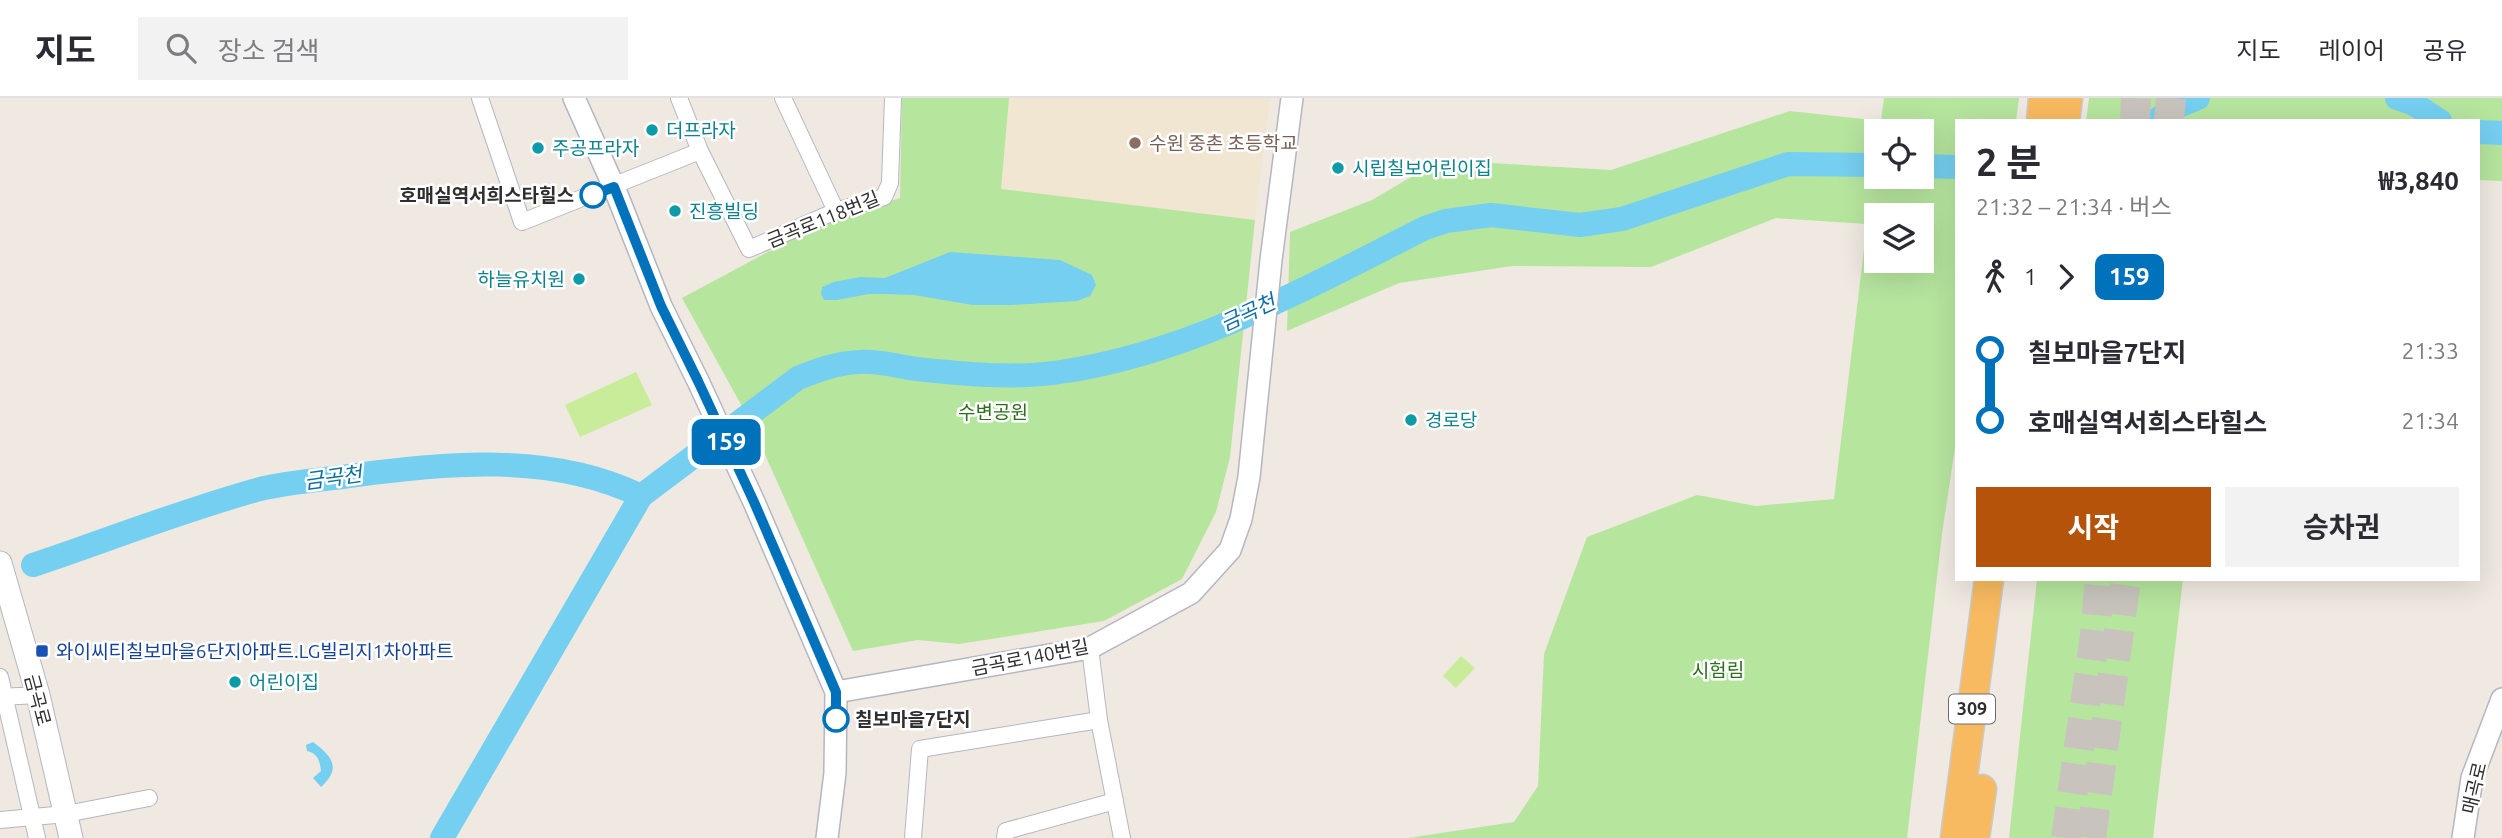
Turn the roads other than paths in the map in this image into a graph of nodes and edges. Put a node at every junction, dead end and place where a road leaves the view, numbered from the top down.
1 (480, 98) edge
2 (574, 98) edge
3 (679, 98) edge
4 (783, 98) edge
5 (892, 98) edge
6 (1292, 98) edge
7 (2043, 98) edge
8 (2068, 98) edge
9 (2040, 119) edge
10 (2065, 119) edge
11 (700, 151) junction
12 (614, 187) junction
13 (836, 211) junction
14 (0, 563) edge
15 (1989, 581) edge
16 (2009, 581) edge
17 (1090, 648) junction
18 (0, 677) edge
19 (836, 692) junction
20 (38, 695) junction
21 (2, 697) edge
22 (2502, 699) edge
23 (1099, 720) junction
24 (149, 798) dead end
25 (1115, 801) junction
26 (66, 814) junction
27 (33, 817) junction
28 (0, 820) edge
29 (37, 838) edge
30 (71, 838) edge
31 (827, 838) edge
32 (913, 838) edge
33 (1005, 838) edge
34 (1122, 838) edge
35 (1955, 838) edge
36 (1975, 838) edge
37 (2463, 838) edge

1 - 12 street
2 - 12 street
3 - 11 street
4 - 13 street
5 - 13 street, 금곡로118번길
6 - 17 street, 금곡로140번길
7 - 9 highway
8 - 10 highway
11 - 12 street
11 - 13 street, 금곡로118번길
12 - 19 street
14 - 20 main road, 금곡로
15 - 35 highway, 309
16 - 36 highway, 309
17 - 19 street, 금곡로140번길
17 - 23 street
18 - 21 street
19 - 31 street
20 - 21 street
20 - 26 main road, 금곡로
21 - 27 street
22 - 37 street, 매곡로
23 - 25 street
23 - 32 street
24 - 26 street
25 - 33 street
25 - 34 street
26 - 27 street
26 - 30 main road, 금곡로
27 - 28 street
27 - 29 street

